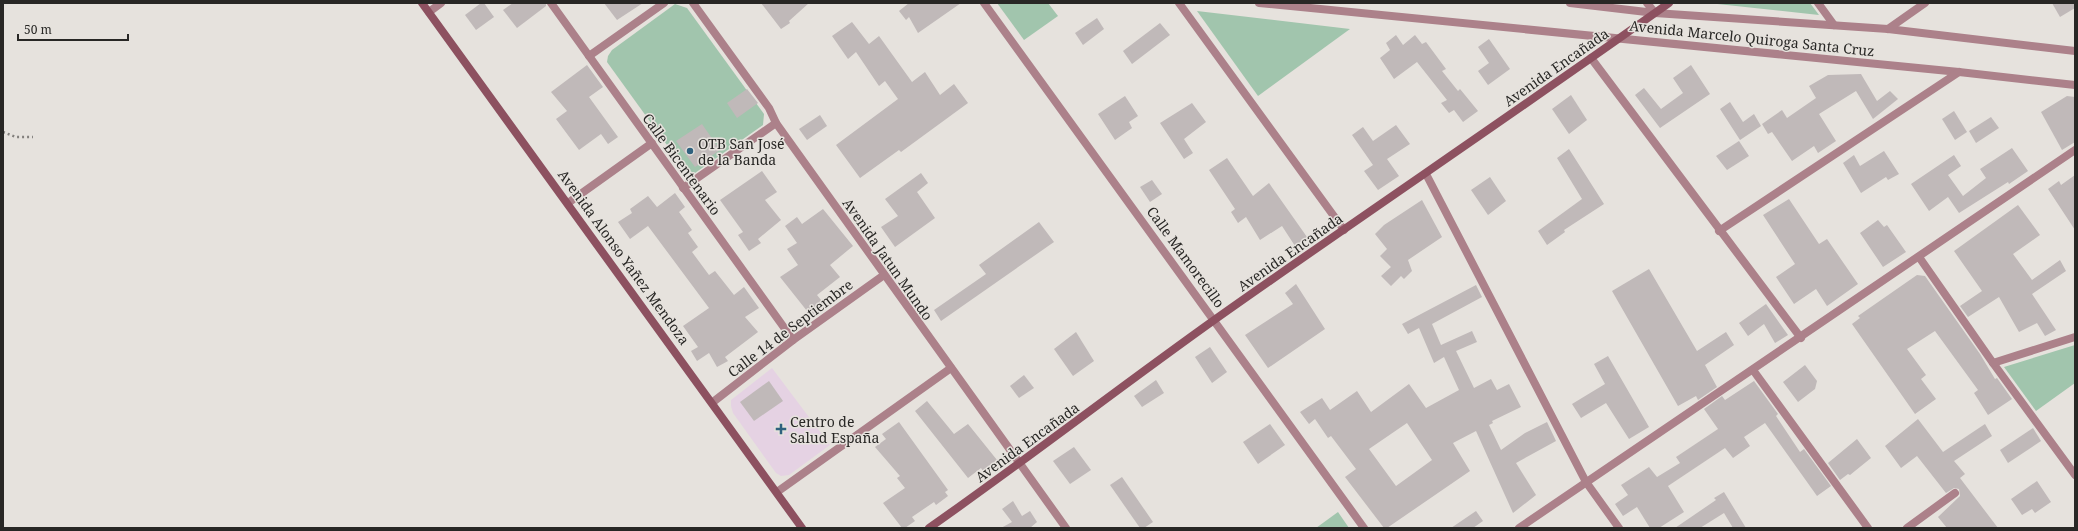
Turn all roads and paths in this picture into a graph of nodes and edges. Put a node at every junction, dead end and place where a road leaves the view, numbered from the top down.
1 (422, 3) edge
2 (441, 3) edge
3 (551, 3) edge
4 (664, 3) edge
5 (693, 3) edge
6 (984, 3) edge
7 (1179, 3) edge
8 (1259, 3) edge
9 (1570, 3) edge
10 (1647, 3) edge
11 (1669, 3) edge
12 (1818, 3) edge
13 (1924, 3) edge
14 (429, 12) junction
15 (1655, 13) junction
16 (1834, 25) junction
17 (1888, 29) junction
18 (1621, 38) junction
19 (2075, 52) edge
20 (589, 56) junction
21 (1591, 58) junction
22 (1960, 72) junction
23 (2075, 85) edge
24 (776, 123) junction
25 (3, 132) edge
26 (33, 137) dead end
27 (652, 143) junction
28 (2075, 150) edge
29 (1426, 174) junction
30 (683, 188) junction
31 (568, 203) junction
32 (1344, 230) junction
33 (1719, 231) junction
34 (1920, 257) junction
35 (884, 275) junction
36 (1215, 320) junction
37 (2075, 337) edge
38 (1801, 338) junction
39 (793, 340) junction
40 (1993, 363) junction
41 (950, 368) junction
42 (1753, 370) junction
43 (713, 402) junction
44 (1021, 463) junction
45 (2075, 475) edge
46 (1586, 482) junction
47 (777, 492) junction
48 (1955, 493) dead end
49 (802, 528) edge
50 (930, 528) edge
51 (1066, 528) edge
52 (1364, 528) edge
53 (1519, 528) edge
54 (1619, 528) edge
55 (1868, 528) edge
56 (1907, 528) edge

1 - 14 main road, Avenida Alonso Yañez Mendoza
2 - 14 street
3 - 20 street, Calle Bicentenario
4 - 20 street
5 - 24 street, Avenida Jatun Mundo
6 - 36 street, Calle Mamorecillo
7 - 32 street
8 - 18 street, Avenida Marcelo Quiroga Santa Cruz
9 - 15 street, Avenida Marcelo Quiroga Santa Cruz
10 - 15 street
11 - 15 main road, Avenida Encañada
12 - 16 street
13 - 17 street
14 - 31 main road, Avenida Alonso Yañez Mendoza
15 - 16 street, Avenida Marcelo Quiroga Santa Cruz
15 - 18 main road, Avenida Encañada
16 - 17 street, Avenida Marcelo Quiroga Santa Cruz
17 - 19 street, Avenida Marcelo Quiroga Santa Cruz
18 - 21 main road, Avenida Encañada
18 - 22 street, Avenida Marcelo Quiroga Santa Cruz
20 - 27 street, Calle Bicentenario
21 - 29 main road, Avenida Encañada
21 - 33 street
22 - 23 street, Avenida Marcelo Quiroga Santa Cruz
22 - 33 street
24 - 30 street
24 - 35 street, Avenida Jatun Mundo
25 - 26 path
27 - 30 street, Calle Bicentenario
27 - 31 street
28 - 34 street
29 - 32 main road, Avenida Encañada
29 - 46 street
30 - 39 street, Calle Bicentenario
31 - 43 main road, Avenida Alonso Yañez Mendoza
32 - 36 main road, Avenida Encañada
33 - 38 street
34 - 38 street
34 - 40 street
35 - 39 street, Calle 14 de Septiembre
35 - 41 street, Avenida Jatun Mundo
36 - 44 main road, Avenida Encañada
36 - 52 street, Calle Mamorecillo
37 - 40 street
38 - 42 street
39 - 43 street, Calle 14 de Septiembre
40 - 45 street
41 - 44 street, Avenida Jatun Mundo
41 - 47 street
42 - 46 street
42 - 55 street
43 - 47 main road, Avenida Alonso Yañez Mendoza
44 - 50 main road, Avenida Encañada
44 - 51 street, Avenida Jatun Mundo
46 - 53 street
46 - 54 street
47 - 49 main road, Avenida Alonso Yañez Mendoza
48 - 56 street

